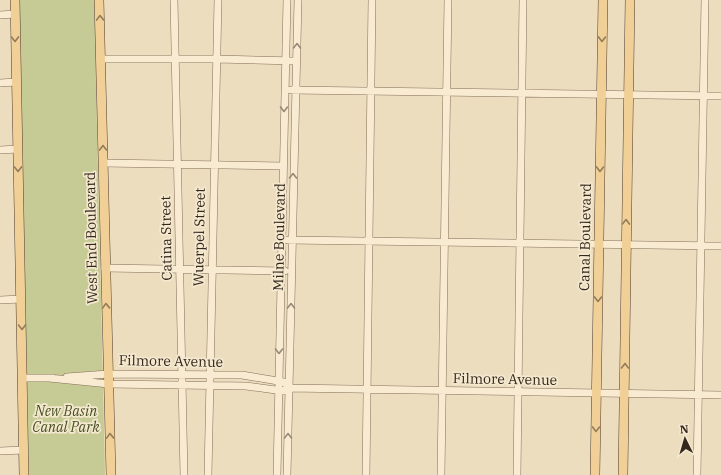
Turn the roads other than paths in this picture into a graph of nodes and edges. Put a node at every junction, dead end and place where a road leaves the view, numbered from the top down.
1 (15, 0) edge
2 (99, 0) edge
3 (174, 0) edge
4 (218, 0) edge
5 (287, 0) edge
6 (298, 0) edge
7 (372, 0) edge
8 (448, 0) edge
9 (523, 0) edge
10 (603, 0) edge
11 (630, 0) edge
12 (705, 0) edge
13 (15, 14) junction
14 (0, 15) edge
15 (101, 59) junction
16 (176, 59) junction
17 (217, 59) junction
18 (285, 61) junction
19 (296, 61) junction
20 (16, 82) junction
21 (0, 83) edge
22 (285, 90) junction
23 (296, 90) junction
24 (370, 91) junction
25 (446, 92) junction
26 (522, 94) junction
27 (602, 95) junction
28 (628, 95) junction
29 (703, 96) junction
30 (721, 96) edge
31 (18, 149) junction
32 (0, 150) edge
33 (103, 163) junction
34 (177, 164) junction
35 (214, 165) junction
36 (283, 166) junction
37 (282, 240) junction
38 (292, 240) junction
39 (368, 241) junction
40 (444, 242) junction
41 (520, 243) junction
42 (599, 244) junction
43 (626, 244) junction
44 (701, 246) junction
45 (721, 246) edge
46 (105, 268) junction
47 (179, 269) junction
48 (212, 269) junction
49 (281, 271) junction
50 (292, 271) junction
51 (21, 299) junction
52 (0, 300) edge
53 (108, 374) junction
54 (182, 374) junction
55 (210, 375) junction
56 (23, 378) junction
57 (49, 378) junction
58 (279, 380) junction
59 (109, 384) junction
60 (182, 385) junction
61 (210, 385) junction
62 (289, 388) junction
63 (279, 390) junction
64 (367, 390) junction
65 (442, 391) junction
66 (518, 392) junction
67 (596, 393) junction
68 (625, 394) junction
69 (698, 395) junction
70 (721, 395) edge
71 (0, 450) edge
72 (24, 450) junction
73 (24, 475) edge
74 (112, 475) edge
75 (184, 475) edge
76 (208, 475) edge
77 (277, 475) edge
78 (287, 475) edge
79 (366, 475) edge
80 (441, 475) edge
81 (516, 475) edge
82 (595, 475) edge
83 (623, 475) edge
84 (697, 475) edge

1 - 13 main road
15 -> 2 main road, West End Boulevard
3 - 16 street, Catina Street
4 - 17 street, Wuerpel Street
5 - 18 street, Milne Boulevard
19 -> 6 street, Milne Boulevard
7 - 24 street
8 - 25 street
9 - 26 street
10 -> 27 main road, Canal Boulevard
11 - 28 main road
12 - 29 street
13 - 14 street
13 -> 20 main road
15 - 16 street
33 -> 15 main road, West End Boulevard
16 - 17 street
16 - 34 street, Catina Street
17 - 18 street
17 - 35 street, Wuerpel Street
18 - 19 street
18 - 22 street, Milne Boulevard
19 - 23 street, Milne Boulevard
20 - 21 street
20 - 31 main road
22 - 23 street
22 -> 36 street, Milne Boulevard
23 - 24 street
38 -> 23 street, Milne Boulevard
24 - 25 street
24 - 39 street
25 - 26 street
25 - 40 street
26 - 27 street
26 - 41 street
27 - 28 street
27 -> 42 main road, Canal Boulevard
28 - 29 street
43 -> 28 main road
29 - 30 street
29 - 44 street
31 - 32 street
31 -> 51 main road
33 - 34 street
33 - 46 main road, West End Boulevard
34 - 35 street
34 - 47 street, Catina Street
35 - 36 street
35 - 48 street, Wuerpel Street
36 - 37 street, Milne Boulevard
37 - 38 street
37 - 49 street, Milne Boulevard
38 - 39 street
38 - 50 street, Milne Boulevard
39 - 40 street
39 - 64 street
40 - 41 street
40 - 65 street
41 - 42 street
41 - 66 street
42 - 43 street
42 -> 67 main road, Canal Boulevard
43 - 44 street
68 -> 43 main road
44 - 45 street
44 - 69 street
46 - 47 street
53 -> 46 main road, West End Boulevard
47 - 48 street
47 - 54 street, Catina Street
48 - 49 street
48 - 55 street, Wuerpel Street
49 - 50 street
49 -> 58 street, Milne Boulevard
62 -> 50 street, Milne Boulevard
51 - 52 street
51 -> 56 main road
53 - 54 street, Filmore Avenue
53 - 57 street, Filmore Avenue
53 - 59 main road, West End Boulevard
54 - 55 street, Filmore Avenue
54 - 60 street, Catina Street
55 - 58 street, Filmore Avenue
55 - 61 street, Wuerpel Street
56 - 57 street, Filmore Avenue
56 - 72 main road
57 - 59 street, Filmore Avenue
58 - 62 street
58 - 63 street, Milne Boulevard
59 - 60 street, Filmore Avenue
74 -> 59 main road, West End Boulevard
60 - 61 street, Filmore Avenue
60 - 75 street, Catina Street
61 - 63 street, Filmore Avenue
61 - 76 street, Wuerpel Street
62 - 63 street, Filmore Avenue
62 - 64 street, Filmore Avenue
78 -> 62 street, Milne Boulevard
63 - 77 street, Milne Boulevard
64 - 65 street, Filmore Avenue
64 - 79 street
65 - 66 street, Filmore Avenue
65 - 80 street
66 - 67 street, Filmore Avenue
66 - 81 street
67 - 68 street, Filmore Avenue
67 -> 82 main road, Canal Boulevard
68 - 69 street, Filmore Avenue
68 - 83 main road
69 - 70 street, Filmore Avenue
69 - 84 street
71 - 72 street
72 - 73 main road

